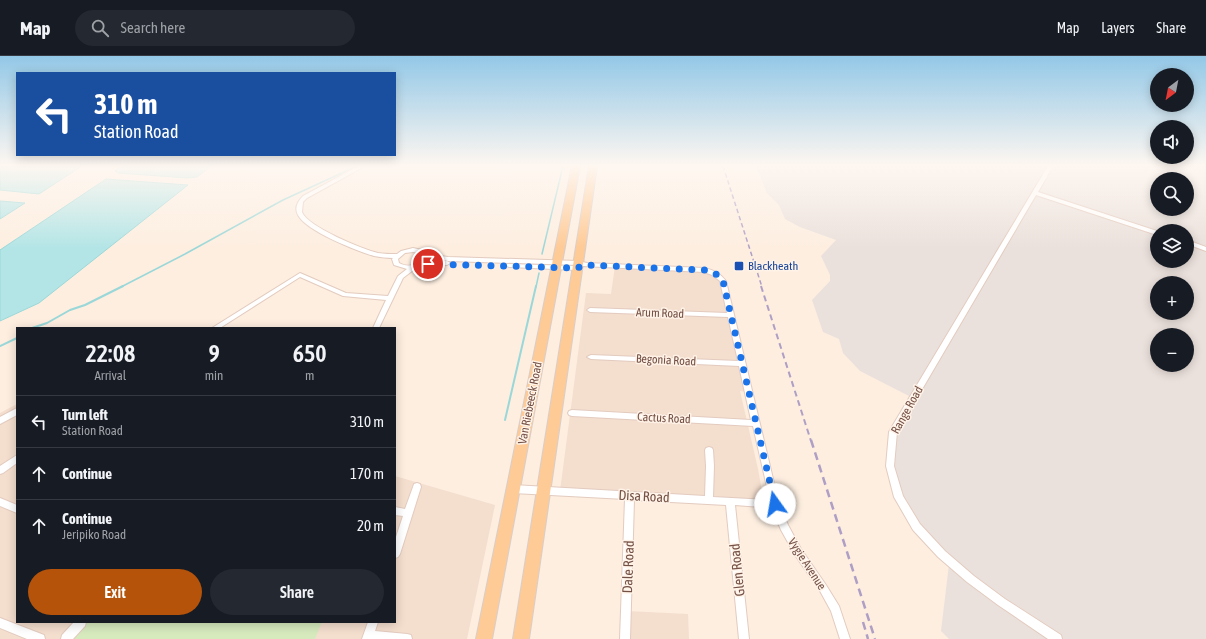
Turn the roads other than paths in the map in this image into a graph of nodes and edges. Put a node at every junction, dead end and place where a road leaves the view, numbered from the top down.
1 (312, 193) edge
2 (571, 193) edge
3 (589, 193) edge
4 (1035, 193) joint
5 (1150, 230) edge
6 (1194, 244) edge
7 (1206, 248) edge
8 (425, 254) junction
9 (397, 256) junction
10 (557, 264) junction
11 (579, 265) junction
12 (398, 266) junction
13 (417, 266) junction
14 (400, 277) junction
15 (390, 298) junction
16 (590, 310) dead end
17 (731, 315) junction
18 (217, 327) edge
19 (376, 327) edge
20 (590, 357) dead end
21 (742, 364) junction
22 (16, 412) edge
23 (572, 413) dead end
24 (0, 421) edge
25 (757, 423) junction
26 (709, 450) dead end
27 (16, 459) edge
28 (0, 471) edge
29 (417, 487) dead end
30 (513, 489) junction
31 (543, 491) junction
32 (630, 495) junction
33 (709, 499) junction
34 (730, 500) junction
35 (0, 502) edge
36 (775, 504) junction
37 (16, 509) edge
38 (396, 511) edge
39 (409, 513) junction
40 (396, 551) edge
41 (0, 622) edge
42 (80, 623) edge
43 (373, 623) edge
44 (368, 638) edge
45 (40, 639) edge
46 (66, 639) edge
47 (407, 639) edge
48 (484, 639) edge
49 (521, 639) edge
50 (625, 639) edge
51 (744, 639) edge
52 (845, 639) edge
53 (1057, 639) edge

1 - 9 street
2 - 10 main road, Van Riebeeck Road
3 - 11 main road, Van Riebeeck Road
4 - 5 street
4 - 53 street, Range Road
6 - 7 street
8 - 9 street
8 - 10 street
8 - 13 street
9 - 12 street
10 - 11 street
10 - 13 street
10 - 30 main road, Van Riebeeck Road
11 - 17 street, Vygie Avenue
11 - 31 main road, Van Riebeeck Road
12 - 13 street
12 - 14 street
13 - 14 street
14 - 15 street
15 - 18 street
15 - 19 street
16 - 17 street, Arum Road
17 - 21 street, Vygie Avenue
20 - 21 street, Begonia Road
21 - 25 street, Vygie Avenue
22 - 24 street
23 - 25 street, Cactus Road
25 - 36 street, Vygie Avenue
26 - 33 street
27 - 28 street
29 - 39 street
30 - 31 street, Disa Road
30 - 48 main road, Van Riebeeck Road
31 - 32 street, Disa Road
31 - 49 main road, Van Riebeeck Road
32 - 33 street, Disa Road
32 - 50 street, Dale Road
33 - 34 street, Disa Road
34 - 36 street, Disa Road
34 - 51 street, Glen Road
35 - 37 street
36 - 52 street, Vygie Avenue
38 - 39 street
39 - 40 street
41 - 45 street
42 - 46 street
43 - 44 street
44 - 47 street

